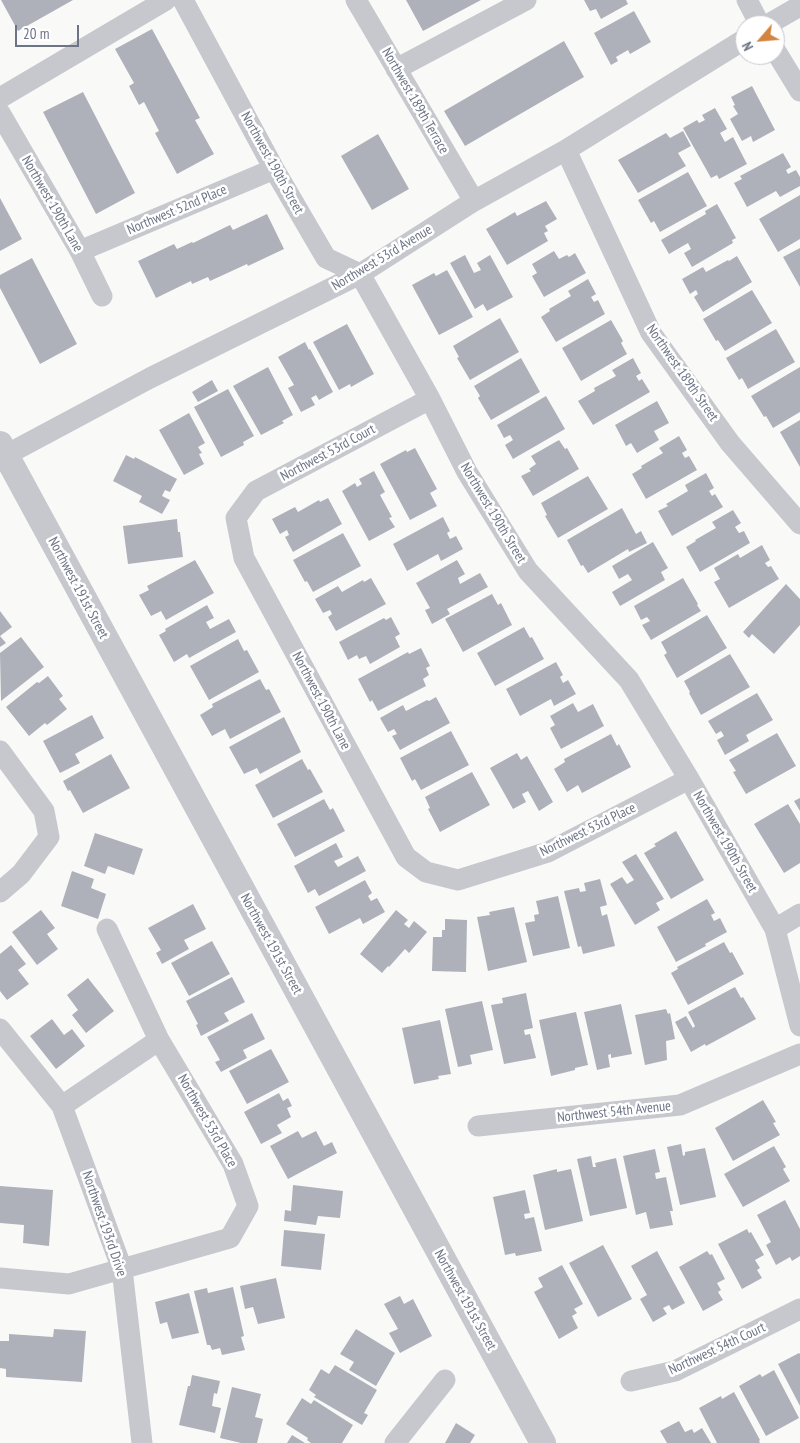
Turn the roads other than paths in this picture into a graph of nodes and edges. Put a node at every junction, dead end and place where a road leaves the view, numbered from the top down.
1 (166, 0) edge
2 (183, 0) edge
3 (356, 0) edge
4 (526, 0) edge
5 (747, 0) edge
6 (800, 6) edge
7 (755, 15) edge
8 (784, 15) edge
9 (735, 45) edge
10 (784, 65) edge
11 (396, 69) junction
12 (800, 91) edge
13 (0, 98) edge
14 (0, 113) edge
15 (566, 150) junction
16 (274, 169) junction
17 (474, 201) junction
18 (80, 251) junction
19 (360, 274) junction
20 (102, 296) dead end
21 (430, 399) junction
22 (3, 450) edge
23 (236, 518) joint
24 (800, 524) edge
25 (0, 751) edge
26 (689, 779) junction
27 (426, 872) joint
28 (0, 892) edge
29 (800, 914) edge
30 (107, 928) dead end
31 (775, 928) junction
32 (800, 1026) edge
33 (0, 1029) edge
34 (159, 1040) junction
35 (800, 1054) edge
36 (62, 1106) junction
37 (478, 1126) dead end
38 (122, 1269) junction
39 (0, 1278) edge
40 (800, 1309) edge
41 (445, 1380) dead end
42 (631, 1381) dead end
43 (142, 1443) edge
44 (395, 1443) edge
45 (543, 1443) edge

1 - 13 street
2 - 16 street, Northwest 190th Street
3 - 11 street, Northwest 189th Terrace
4 - 11 street
5 - 7 street
6 - 8 street
9 - 15 street, Northwest 53rd Avenue
10 - 12 street
11 - 17 street, Northwest 189th Terrace
14 - 18 street, Northwest 190th Lane
15 - 17 street, Northwest 53rd Avenue
15 - 24 street, Northwest 189th Street
16 - 18 street, Northwest 52nd Place
16 - 19 street, Northwest 190th Street
17 - 19 street, Northwest 53rd Avenue
18 - 20 street, Northwest 190th Lane
19 - 21 street, Northwest 190th Street
19 - 22 street, Northwest 53rd Avenue
21 - 23 street, Northwest 53rd Court
21 - 26 street, Northwest 190th Street
22 - 45 street, Northwest 191st Street
23 - 27 street, Northwest 190th Lane
25 - 28 street
26 - 27 street, Northwest 53rd Place
26 - 31 street, Northwest 190th Street
29 - 31 street
30 - 34 street, Northwest 53rd Place
31 - 32 street, Northwest 190th Street
33 - 36 street, Northwest 193rd Drive
34 - 36 street
34 - 38 street, Northwest 53rd Place
35 - 37 street, Northwest 54th Avenue
36 - 38 street, Northwest 193rd Drive
38 - 39 street, Northwest 53rd Place
38 - 43 street, Northwest 193rd Drive
40 - 42 street, Northwest 54th Court
41 - 44 street

